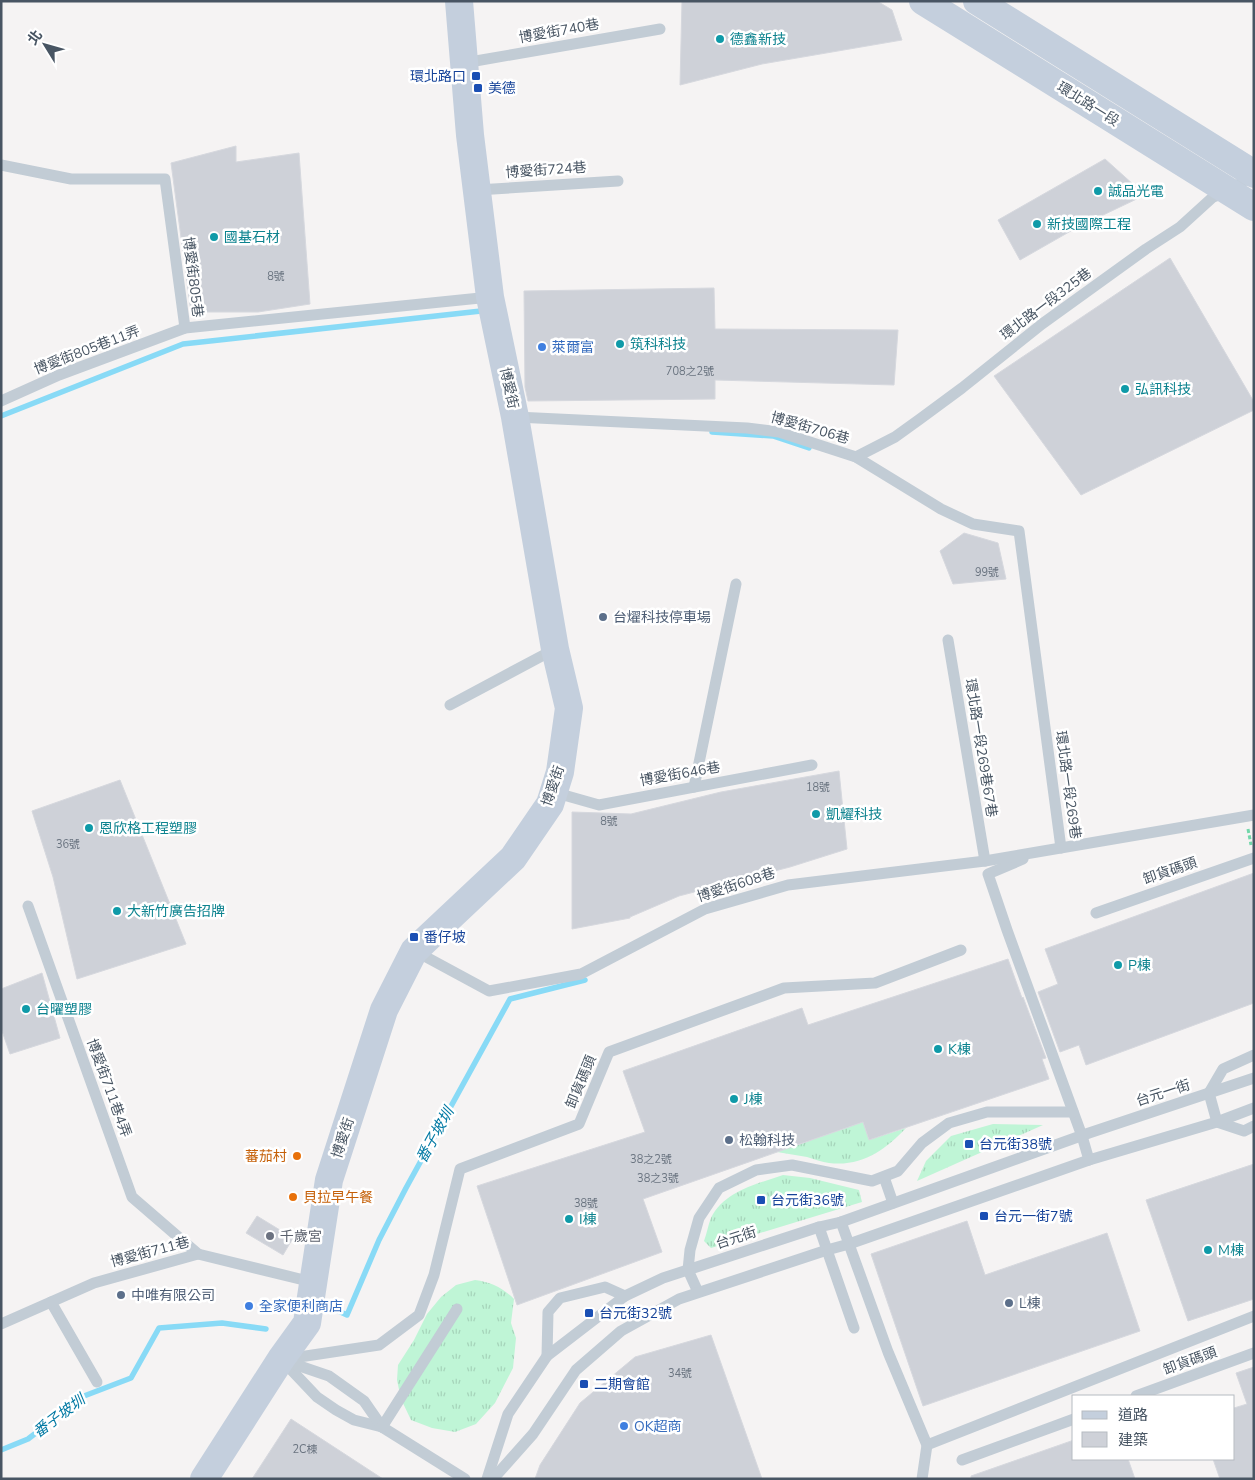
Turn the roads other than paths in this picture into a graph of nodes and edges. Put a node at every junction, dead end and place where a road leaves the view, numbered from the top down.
1 (459, 1) edge
2 (923, 1) edge
3 (977, 1) edge
4 (660, 29) dead end
5 (464, 63) junction
6 (1, 165) edge
7 (1254, 174) edge
8 (618, 180) dead end
9 (477, 190) junction
10 (1229, 191) junction
11 (1254, 207) edge
12 (490, 297) junction
13 (185, 328) junction
14 (1, 401) edge
15 (515, 417) junction
16 (856, 457) junction
17 (1019, 532) joint
18 (736, 584) dead end
19 (948, 640) dead end
20 (555, 649) junction
21 (450, 705) dead end
22 (812, 765) dead end
23 (694, 787) junction
24 (553, 792) junction
25 (1250, 815) edge
26 (1061, 848) junction
27 (1038, 852) junction
28 (1254, 858) edge
29 (985, 861) junction
30 (28, 906) dead end
31 (1096, 913) dead end
32 (414, 950) junction
33 (962, 950) dead end
34 (1254, 1055) edge
35 (1254, 1078) edge
36 (1209, 1093) junction
37 (1254, 1108) edge
38 (1073, 1112) junction
39 (1217, 1122) junction
40 (1254, 1126) edge
41 (1082, 1136) junction
42 (1089, 1160) junction
43 (884, 1177) junction
44 (893, 1203) junction
45 (841, 1222) junction
46 (819, 1227) junction
47 (849, 1244) junction
48 (827, 1250) junction
49 (198, 1254) junction
50 (688, 1270) junction
51 (312, 1282) junction
52 (698, 1292) junction
53 (625, 1296) junction
54 (51, 1302) junction
55 (457, 1309) dead end
56 (1254, 1316) edge
57 (1, 1324) edge
58 (854, 1328) dead end
59 (1254, 1353) edge
60 (547, 1356) junction
61 (281, 1359) junction
62 (98, 1382) dead end
63 (1139, 1395) edge
64 (1072, 1420) edge
65 (382, 1427) junction
66 (927, 1445) junction
67 (962, 1460) dead end
68 (204, 1479) edge
69 (465, 1479) edge
70 (487, 1479) edge
71 (493, 1479) edge
72 (922, 1479) edge

1 - 5 street, 博愛街
2 - 10 street, 環北路一段
3 - 7 street, 環北路一段
4 - 5 lane, 博愛街740巷
5 - 9 street, 博愛街
6 - 13 lane, 博愛街805巷
7 - 10 lane, 環北路一段325巷
8 - 9 lane, 博愛街724巷
9 - 12 street, 博愛街
10 - 11 street, 環北路一段
10 - 16 lane, 環北路一段325巷
12 - 13 lane, 博愛街805巷
12 - 15 street, 博愛街
13 - 14 lane, 博愛街805巷11弄
15 - 16 lane, 博愛街706巷
15 - 20 street, 博愛街
16 - 17 lane, 博愛街706巷
17 - 26 lane, 環北路一段269巷
18 - 23 lane
19 - 29 lane, 環北路一段269巷67巷
20 - 21 lane
20 - 24 street, 博愛街
22 - 23 lane, 博愛街646巷
23 - 24 lane, 博愛街646巷
24 - 32 street, 博愛街
25 - 26 lane, 環北路一段269巷
26 - 27 lane, 博愛街608巷
27 - 29 lane, 博愛街608巷
27 - 38 lane
28 - 31 lane, 卸貨碼頭
29 - 32 lane, 博愛街608巷
30 - 49 lane, 博愛街711巷4弄
32 - 51 street, 博愛街
33 - 61 lane, 卸貨碼頭
34 - 36 lane
35 - 36 lane, 台元一街
36 - 39 lane
36 - 41 lane, 台元一街
37 - 39 lane
38 - 41 lane
38 - 43 lane
39 - 40 lane
39 - 42 lane
41 - 42 lane
41 - 44 lane, 台元街
42 - 47 lane
43 - 44 lane
43 - 50 lane
44 - 45 lane, 台元街
45 - 46 lane, 台元街
45 - 47 lane
46 - 48 lane
46 - 50 lane, 台元街
47 - 48 lane
47 - 66 lane
48 - 52 lane
48 - 58 lane
49 - 51 lane, 博愛街711巷
49 - 54 lane, 博愛街711巷
50 - 52 lane
50 - 53 lane, 台元街
51 - 61 street, 博愛街
52 - 71 lane
53 - 60 lane, 台元街
53 - 60 lane
54 - 57 lane, 博愛街711巷
54 - 62 lane
55 - 65 lane
56 - 66 lane
59 - 63 lane, 卸貨碼頭
60 - 70 lane, 台元街
61 - 65 lane
61 - 65 lane
61 - 68 street, 博愛街
64 - 67 lane
65 - 69 lane
66 - 72 lane

